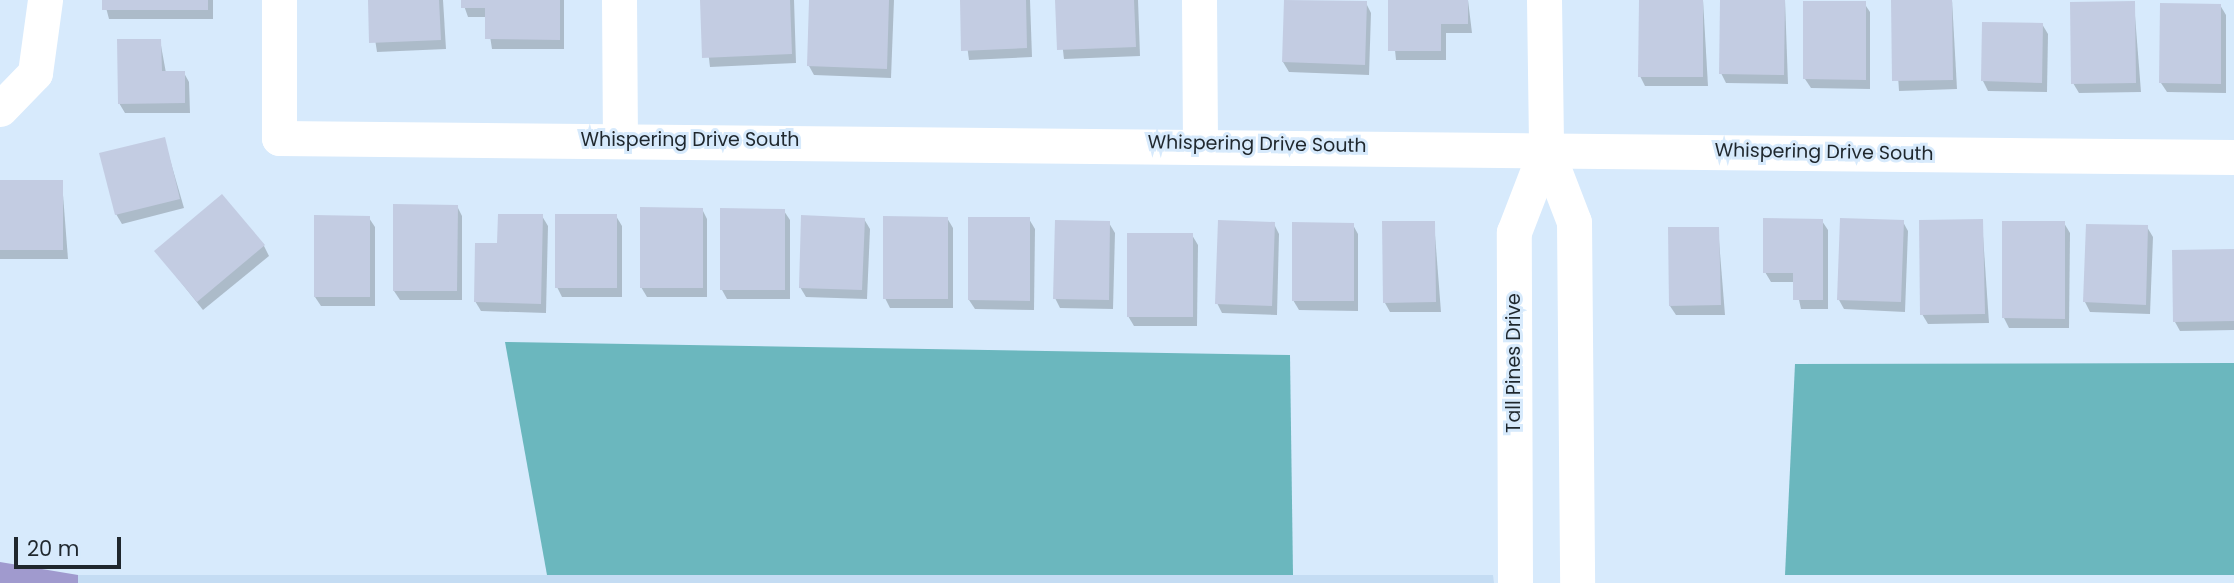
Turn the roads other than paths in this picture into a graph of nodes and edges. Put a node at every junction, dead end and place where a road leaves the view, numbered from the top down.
1 (45, 0) edge
2 (279, 0) edge
3 (619, 0) edge
4 (1199, 0) edge
5 (1544, 0) edge
6 (0, 109) edge
7 (620, 140) junction
8 (1200, 143) junction
9 (1546, 149) junction
10 (2234, 157) edge
11 (1515, 583) edge
12 (1577, 583) edge

1 - 6 street
2 - 7 street, Whispering Drive South
3 - 7 street
4 - 8 street
5 - 9 street, Tall Pines Drive
7 - 8 street, Whispering Drive South
8 - 9 street, Whispering Drive South
9 - 10 street, Whispering Drive South
9 - 11 street, Tall Pines Drive
9 - 12 street, Tall Pines Drive

